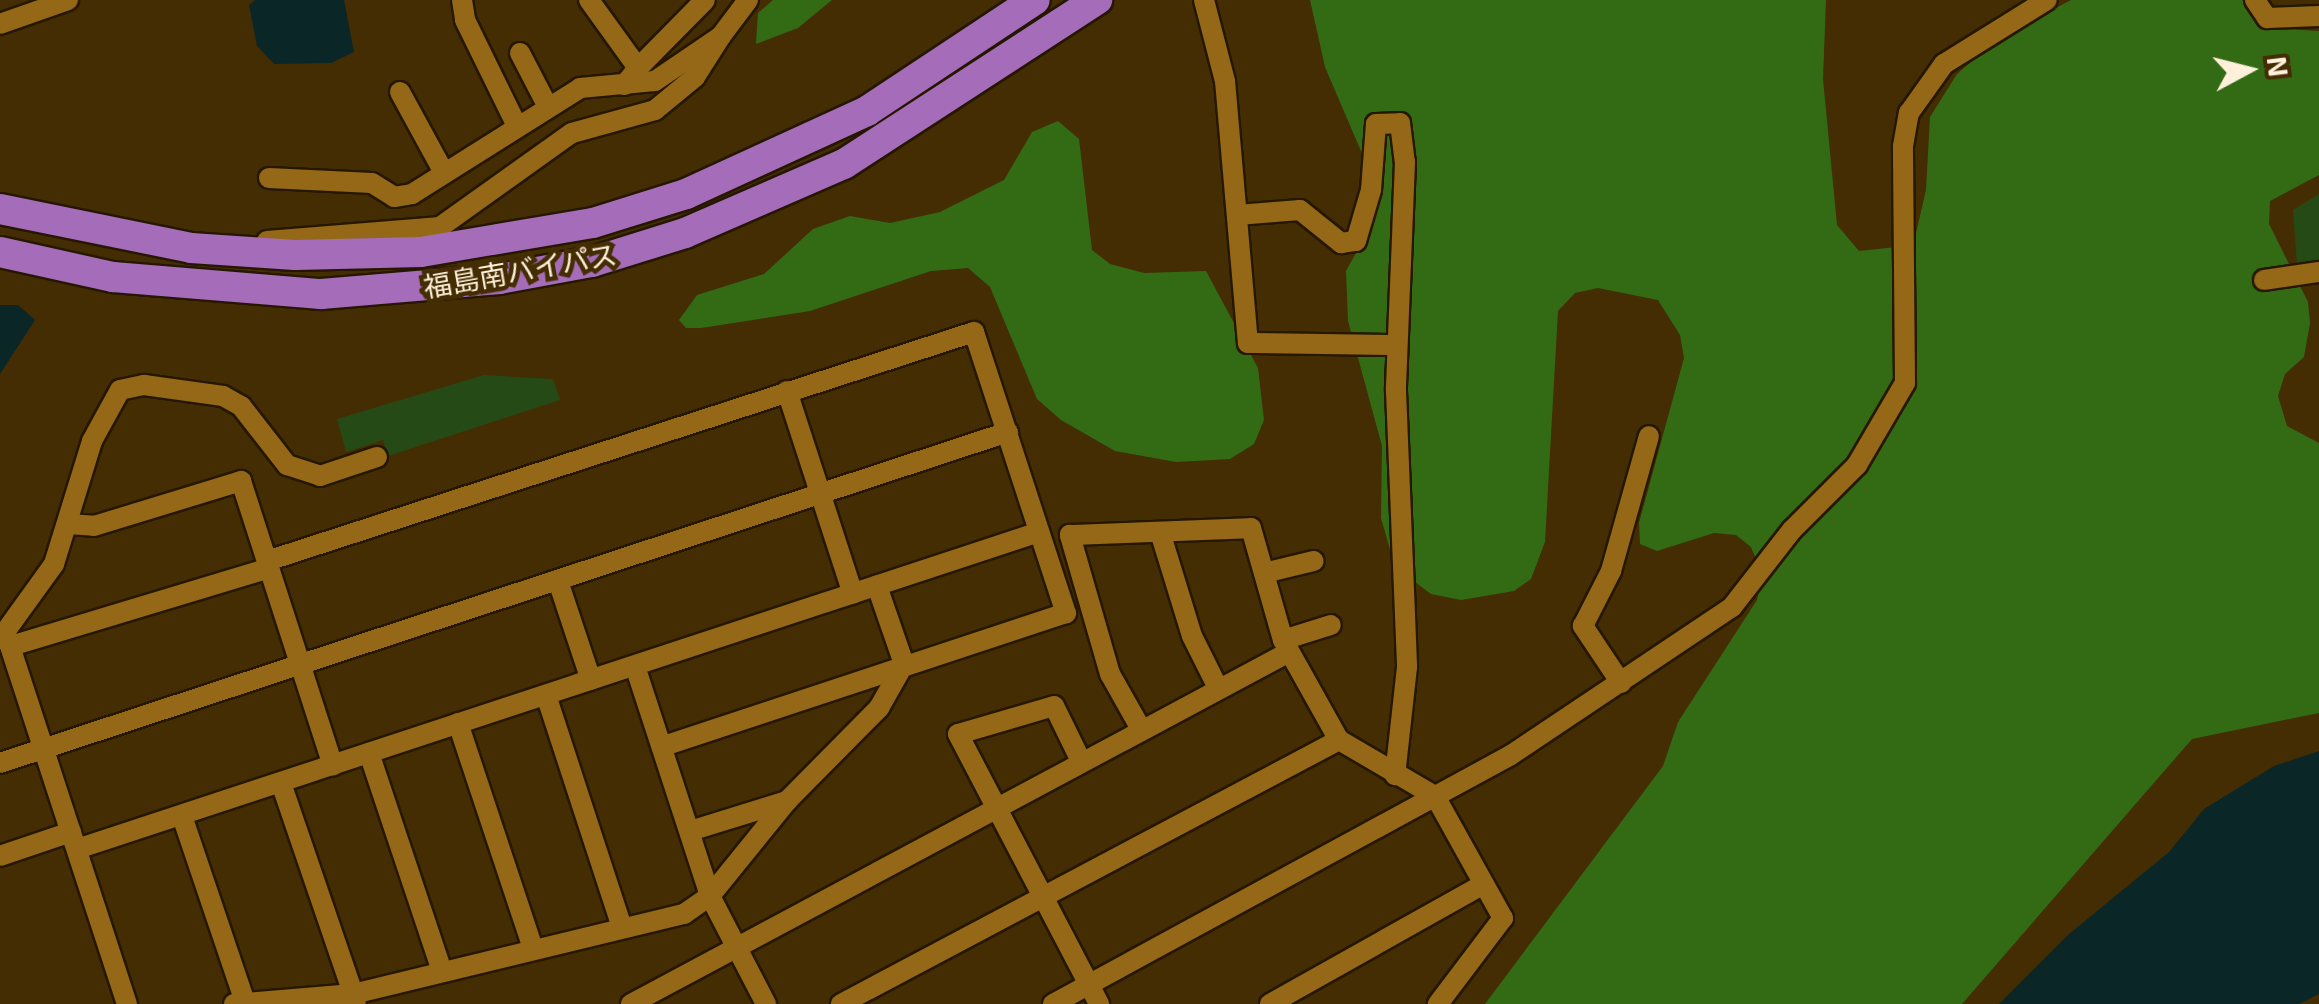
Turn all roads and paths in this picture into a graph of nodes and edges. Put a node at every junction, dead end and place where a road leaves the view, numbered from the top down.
1 (68, 0) edge
2 (462, 0) edge
3 (589, 0) edge
4 (705, 0) edge
5 (748, 0) edge
6 (1035, 0) edge
7 (1097, 0) edge
8 (1204, 0) edge
9 (2047, 0) edge
10 (2255, 0) edge
11 (2319, 16) edge
12 (0, 24) edge
13 (720, 36) junction
14 (520, 53) dead end
15 (631, 76) junction
16 (400, 92) dead end
17 (547, 104) junction
18 (516, 124) junction
19 (443, 171) junction
20 (269, 178) dead end
21 (0, 209) edge
22 (1238, 215) junction
23 (209, 250) junction
24 (0, 252) edge
25 (2319, 272) edge
26 (2264, 280) dead end
27 (1396, 345) junction
28 (787, 391) junction
29 (1008, 432) junction
30 (1649, 436) dead end
31 (377, 457) dead end
32 (818, 494) junction
33 (68, 524) junction
34 (1039, 532) junction
35 (1160, 532) junction
36 (1314, 561) dead end
37 (268, 564) junction
38 (1264, 574) junction
39 (558, 582) junction
40 (877, 586) junction
41 (852, 594) junction
42 (1332, 626) dead end
43 (6, 640) edge
44 (1286, 646) junction
45 (904, 664) junction
46 (301, 666) junction
47 (635, 666) junction
48 (590, 680) junction
49 (1621, 683) junction
50 (1218, 688) junction
51 (546, 694) junction
52 (458, 723) junction
53 (1140, 729) junction
54 (1339, 740) junction
55 (662, 746) junction
56 (42, 748) junction
57 (369, 754) junction
58 (1081, 760) junction
59 (0, 762) edge
60 (333, 765) junction
61 (1395, 775) junction
62 (281, 783) junction
63 (1435, 796) junction
64 (787, 801) junction
65 (996, 808) junction
66 (182, 816) junction
67 (690, 831) junction
68 (74, 840) junction
69 (0, 856) edge
70 (1484, 884) junction
71 (710, 896) junction
72 (1041, 898) junction
73 (622, 927) junction
74 (736, 946) junction
75 (533, 948) junction
76 (442, 971) junction
77 (1089, 984) junction
78 (355, 999) edge
79 (239, 1003) edge
80 (127, 1004) edge
81 (630, 1004) edge
82 (766, 1004) edge
83 (841, 1004) edge
84 (1053, 1004) edge
85 (1099, 1004) edge
86 (1270, 1004) edge
87 (1438, 1004) edge

1 - 12 street
2 - 18 street
3 - 15 street
4 - 15 street
5 - 13 street
6 - 23 highway, 福島南バイパス
7 - 24 highway, 福島南バイパス
8 - 22 street
9 - 49 street
10 - 11 street
13 - 15 street
13 - 23 street
14 - 17 street
15 - 17 street
16 - 19 street
17 - 18 street
18 - 19 street
19 - 20 street
21 - 23 highway, 福島南バイパス
22 - 27 street
22 - 27 street
25 - 26 street
27 - 61 street
28 - 29 street
28 - 32 street
28 - 37 street
29 - 32 street
29 - 34 street
30 - 49 street
31 - 33 street
32 - 39 street
32 - 41 street
33 - 37 street
33 - 43 street
34 - 40 street
34 - 45 street
35 - 38 street
35 - 50 street
35 - 53 street
36 - 38 street
37 - 43 street
37 - 46 street
38 - 44 street
39 - 46 street
39 - 48 street
40 - 41 street
40 - 45 street
41 - 47 street
42 - 44 street
43 - 56 street
44 - 50 street
44 - 54 street
45 - 55 street
45 - 64 street
46 - 56 street
46 - 60 street
47 - 48 street
47 - 55 street
48 - 51 street
49 - 63 street
50 - 53 street
51 - 52 street
51 - 73 street
52 - 57 street
52 - 75 street
53 - 58 street
54 - 61 street
54 - 72 street
55 - 67 street
56 - 59 street
56 - 68 street
57 - 60 street
57 - 76 street
58 - 65 street
58 - 65 street
60 - 62 street
61 - 63 street
62 - 66 street
62 - 78 street
63 - 70 street
63 - 77 street
64 - 67 street
64 - 71 street
65 - 72 street
65 - 74 street
66 - 68 street
66 - 79 street
67 - 71 street
68 - 69 street
68 - 80 street
70 - 86 street
70 - 87 street
71 - 73 street
71 - 74 street
72 - 77 street
72 - 83 street
73 - 75 street
74 - 81 street
74 - 82 street
75 - 76 street
76 - 78 street
77 - 84 street
77 - 85 street
78 - 79 street

